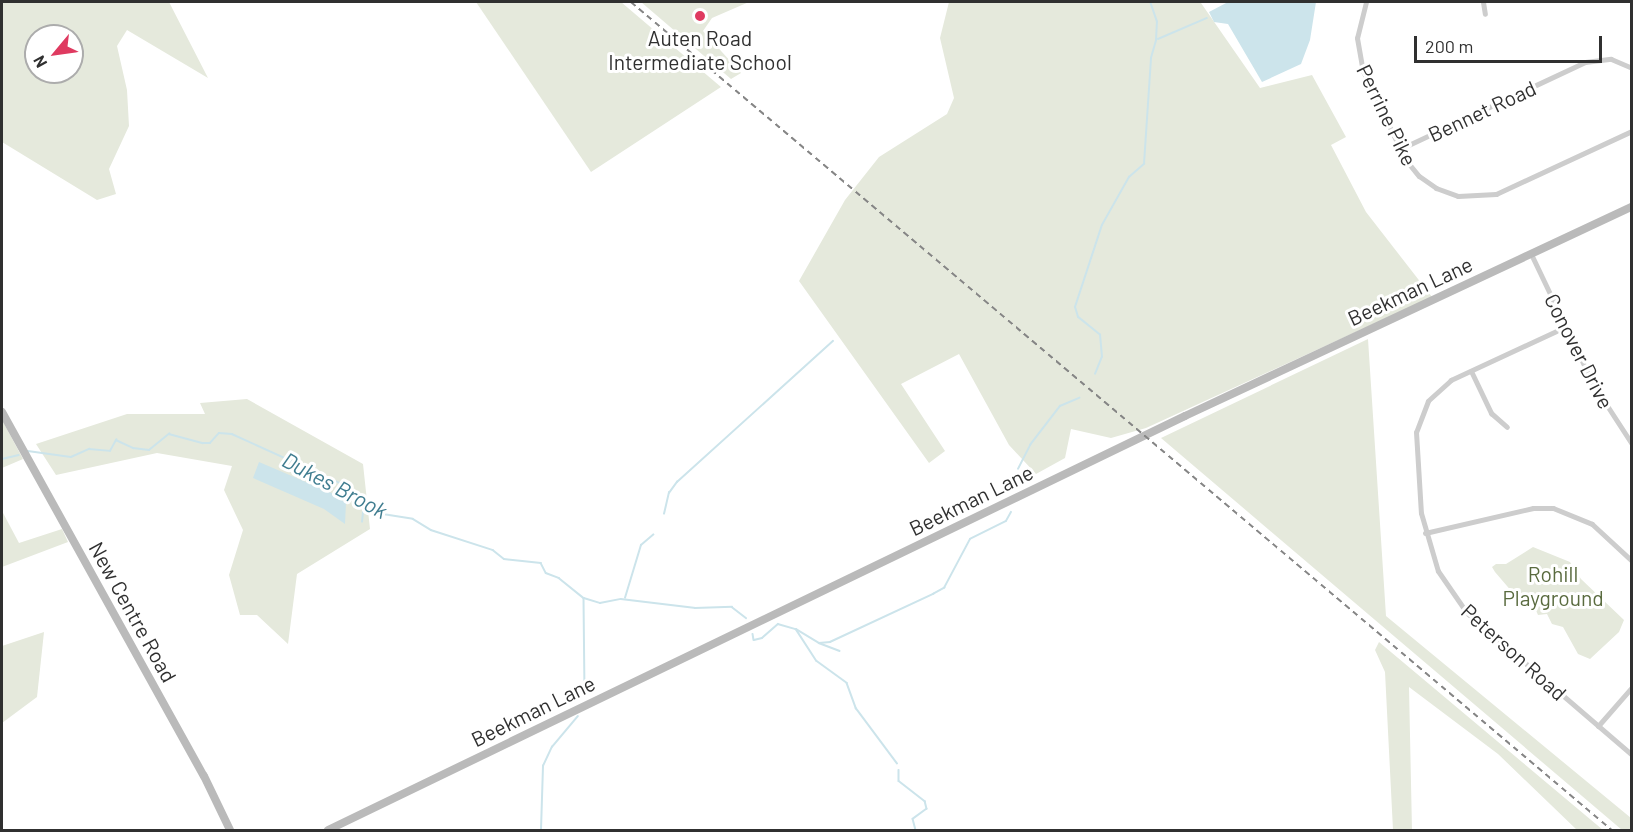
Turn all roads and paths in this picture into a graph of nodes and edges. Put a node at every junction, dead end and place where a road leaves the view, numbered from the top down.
1 (1366, 2) edge
2 (1483, 2) edge
3 (1485, 14) dead end
4 (1632, 68) edge
5 (1632, 131) edge
6 (1400, 149) junction
7 (1632, 207) edge
8 (1531, 254) junction
9 (1565, 327) junction
10 (1470, 371) junction
11 (2, 412) edge
12 (1507, 427) dead end
13 (1632, 444) edge
14 (1425, 532) junction
15 (1632, 561) edge
16 (1632, 687) edge
17 (1598, 726) junction
18 (1632, 755) edge
19 (230, 831) edge
20 (328, 831) edge

1 - 6 street, Perrine Pike
2 - 3 street
4 - 6 street, Bennet Road
5 - 6 street, Perrine Pike
7 - 8 street, Beekman Lane
8 - 9 street, Conover Drive
8 - 20 street, Beekman Lane
9 - 10 street, Peterson Road
9 - 13 street, Conover Drive
10 - 12 street
10 - 14 street, Peterson Road
11 - 19 street, New Centre Road
14 - 15 street
14 - 17 street, Peterson Road
16 - 17 street
17 - 18 street, Peterson Road

